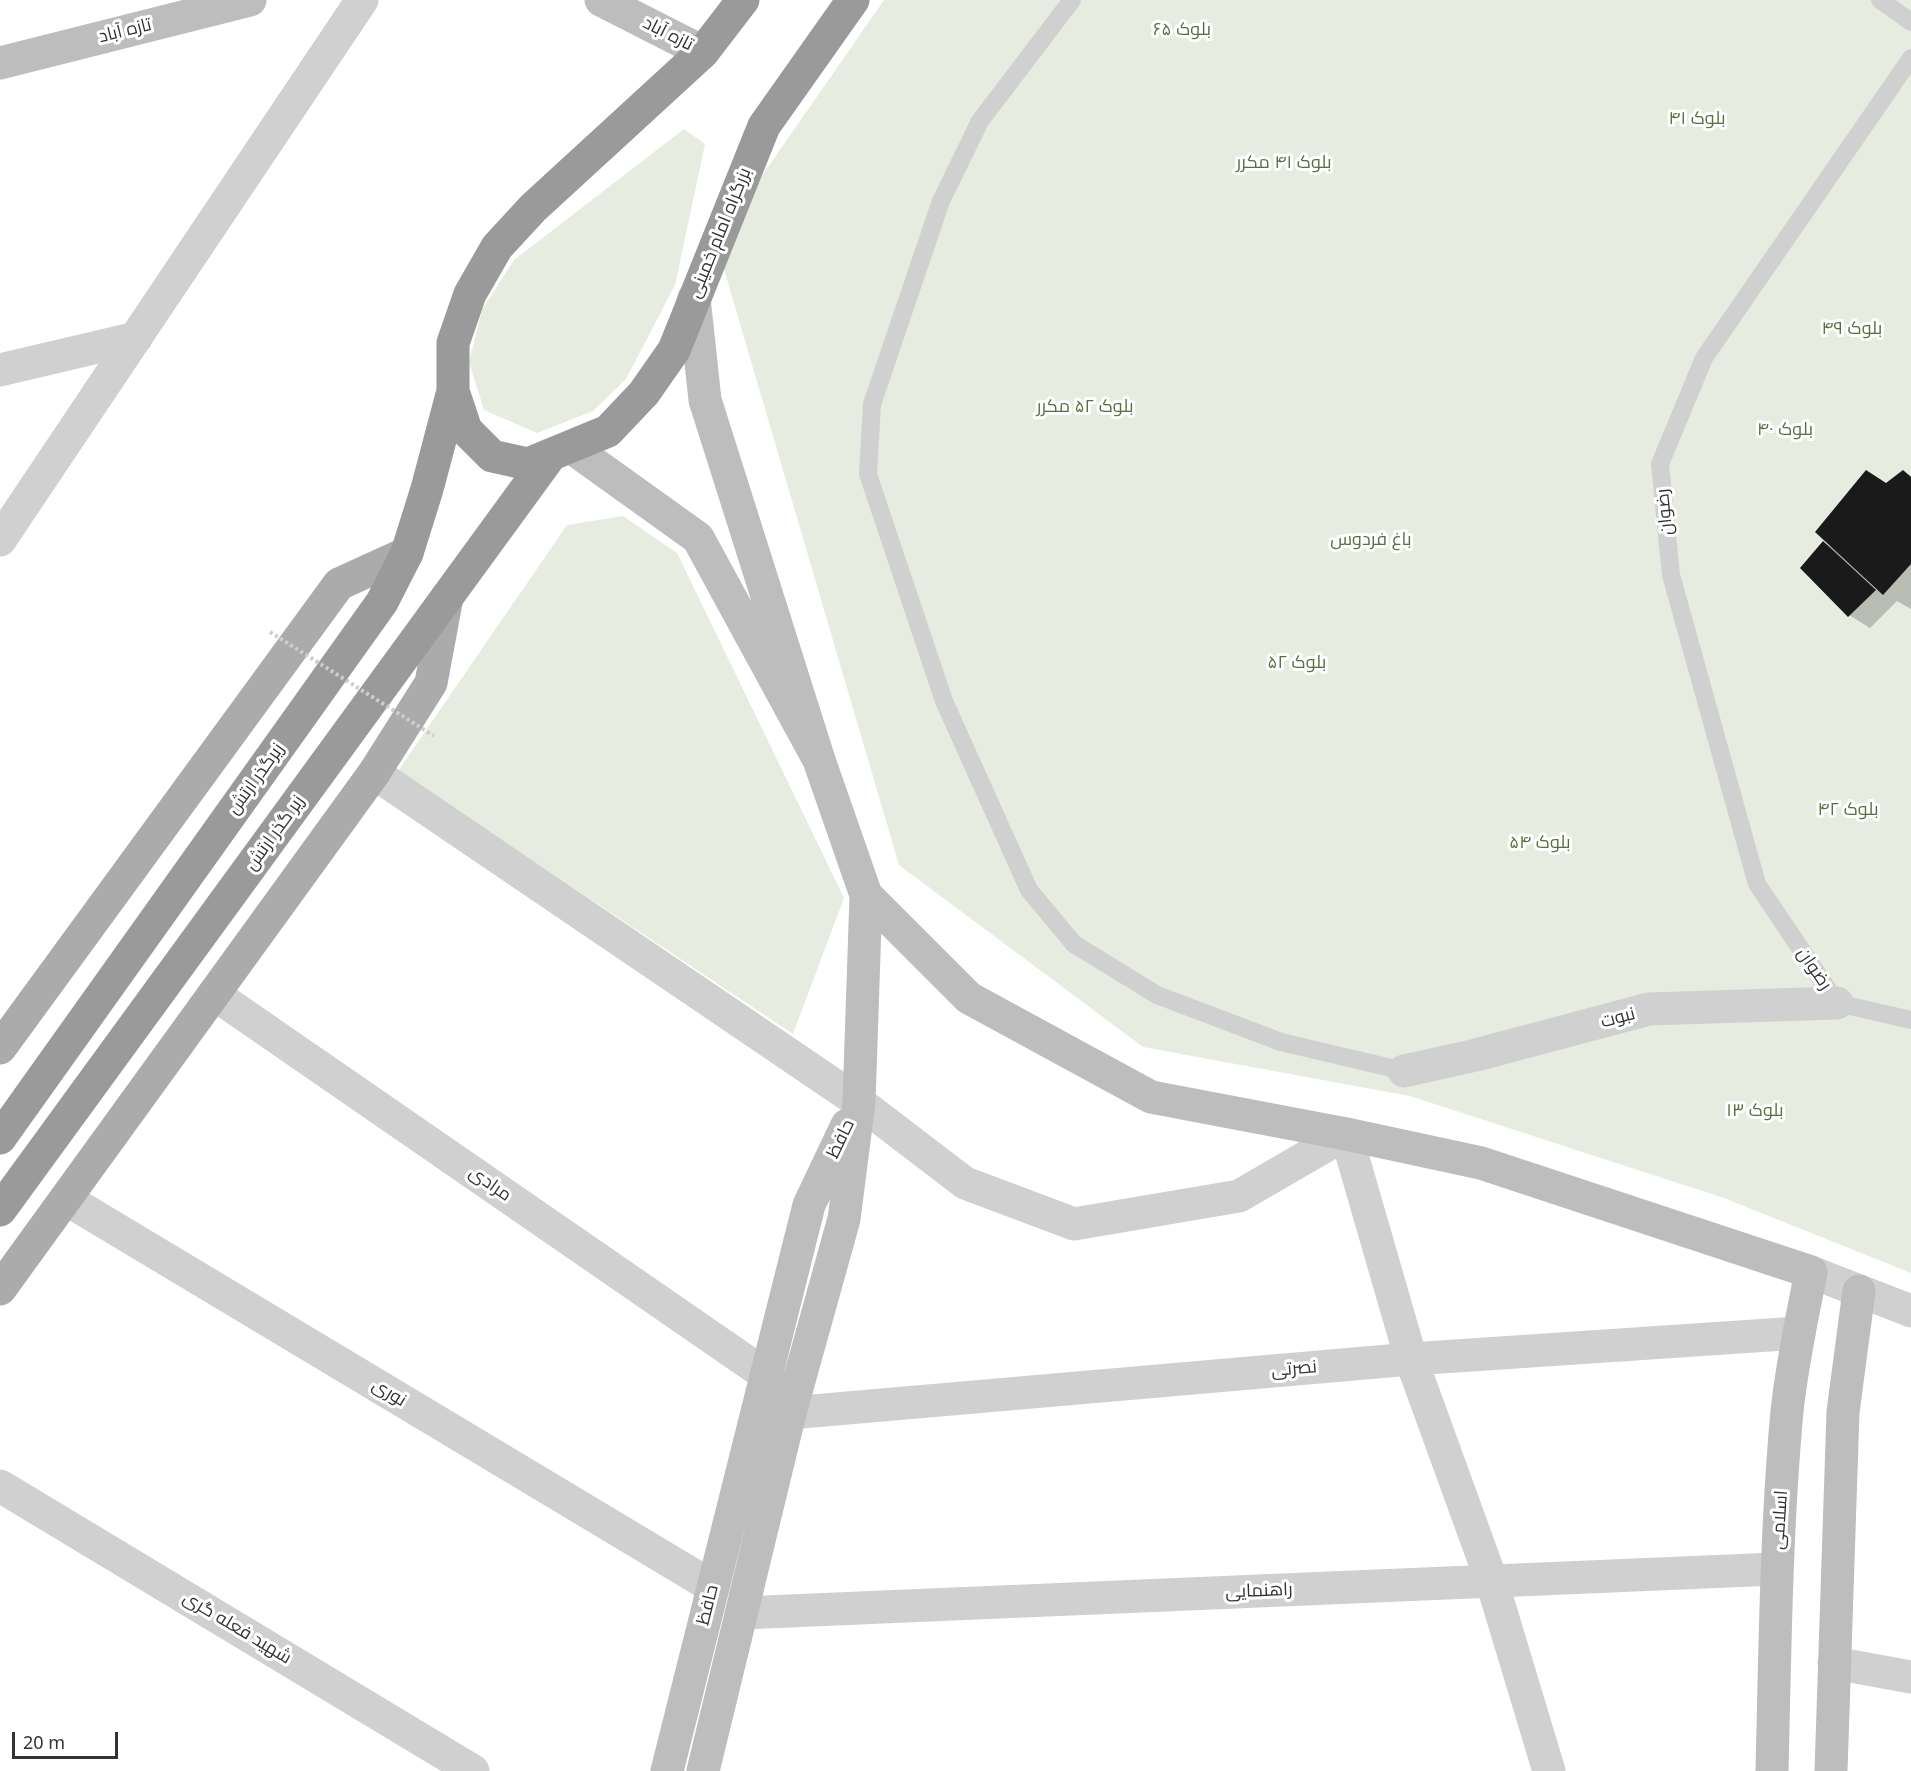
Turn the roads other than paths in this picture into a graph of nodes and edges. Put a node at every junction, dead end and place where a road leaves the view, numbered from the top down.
1 (250, 0) edge
2 (362, 0) edge
3 (601, 0) edge
4 (743, 0) edge
5 (853, 0) edge
6 (1072, 0) edge
7 (1880, 0) edge
8 (1911, 22) edge
9 (703, 52) junction
10 (1911, 58) edge
11 (0, 63) edge
12 (694, 297) junction
13 (136, 338) junction
14 (0, 370) edge
15 (453, 391) junction
16 (560, 452) junction
17 (0, 540) edge
18 (407, 553) junction
19 (447, 597) junction
20 (819, 760) junction
21 (375, 774) junction
22 (866, 895) junction
23 (214, 993) junction
24 (1837, 1003) junction
25 (1911, 1020) edge
26 (0, 1048) edge
27 (1404, 1071) joint
28 (859, 1102) junction
29 (1347, 1134) junction
30 (0, 1138) edge
31 (66, 1199) junction
32 (0, 1210) edge
33 (1811, 1272) junction
34 (0, 1289) edge
35 (1859, 1291) junction
36 (1911, 1311) edge
37 (1799, 1333) junction
38 (1411, 1359) junction
39 (766, 1375) junction
40 (790, 1413) junction
41 (0, 1486) edge
42 (1776, 1569) junction
43 (1492, 1582) junction
44 (709, 1602) junction
45 (742, 1613) junction
46 (1834, 1663) junction
47 (1911, 1677) edge
48 (473, 1771) edge
49 (667, 1771) edge
50 (703, 1771) edge
51 (1549, 1771) edge
52 (1772, 1771) edge
53 (1831, 1771) edge

1 - 11 street, تازه آباد
2 - 13 street
3 - 9 street, تازه آباد
4 - 9 highway
5 - 12 highway, بزرگراه امام خمینی
6 - 27 lane
7 - 8 lane
9 - 15 highway
10 - 24 lane, رضوان
12 - 16 highway, بزرگراه امام خمینی
12 - 20 street
13 - 14 street
13 - 17 street
15 - 16 highway, بزرگراه امام خمینی
15 - 18 highway, زیرگذر ارتش
16 - 19 highway, زیر گذر ارتش
16 - 20 street
18 - 26 main road
18 - 30 highway, زیرگذر ارتش
19 - 21 main road
19 - 32 highway, زیر گذر ارتش
20 - 22 street
21 - 23 main road
21 - 28 street
22 - 28 street
22 - 29 street
23 - 31 main road
23 - 39 street, مرادی
24 - 25 lane
24 - 27 street, نبوت
28 - 29 street
28 - 39 street, حافظ
28 - 40 street, حافظ
29 - 33 street
29 - 38 street
31 - 34 main road
31 - 44 street, نوری
33 - 35 street
33 - 37 street, اسلامی
35 - 36 street
35 - 46 street
37 - 38 street, نصرتی
37 - 42 street, اسلامی
38 - 40 street, نصرتی
38 - 43 street
39 - 44 street, حافظ
40 - 45 street, حافظ
41 - 48 street, شهید فعله گری
42 - 43 street, راهنمایی
42 - 52 street, اسلامی
43 - 45 street, راهنمایی
43 - 51 street
44 - 45 street
44 - 49 street, حافظ
45 - 50 street, حافظ
46 - 47 street
46 - 53 street

